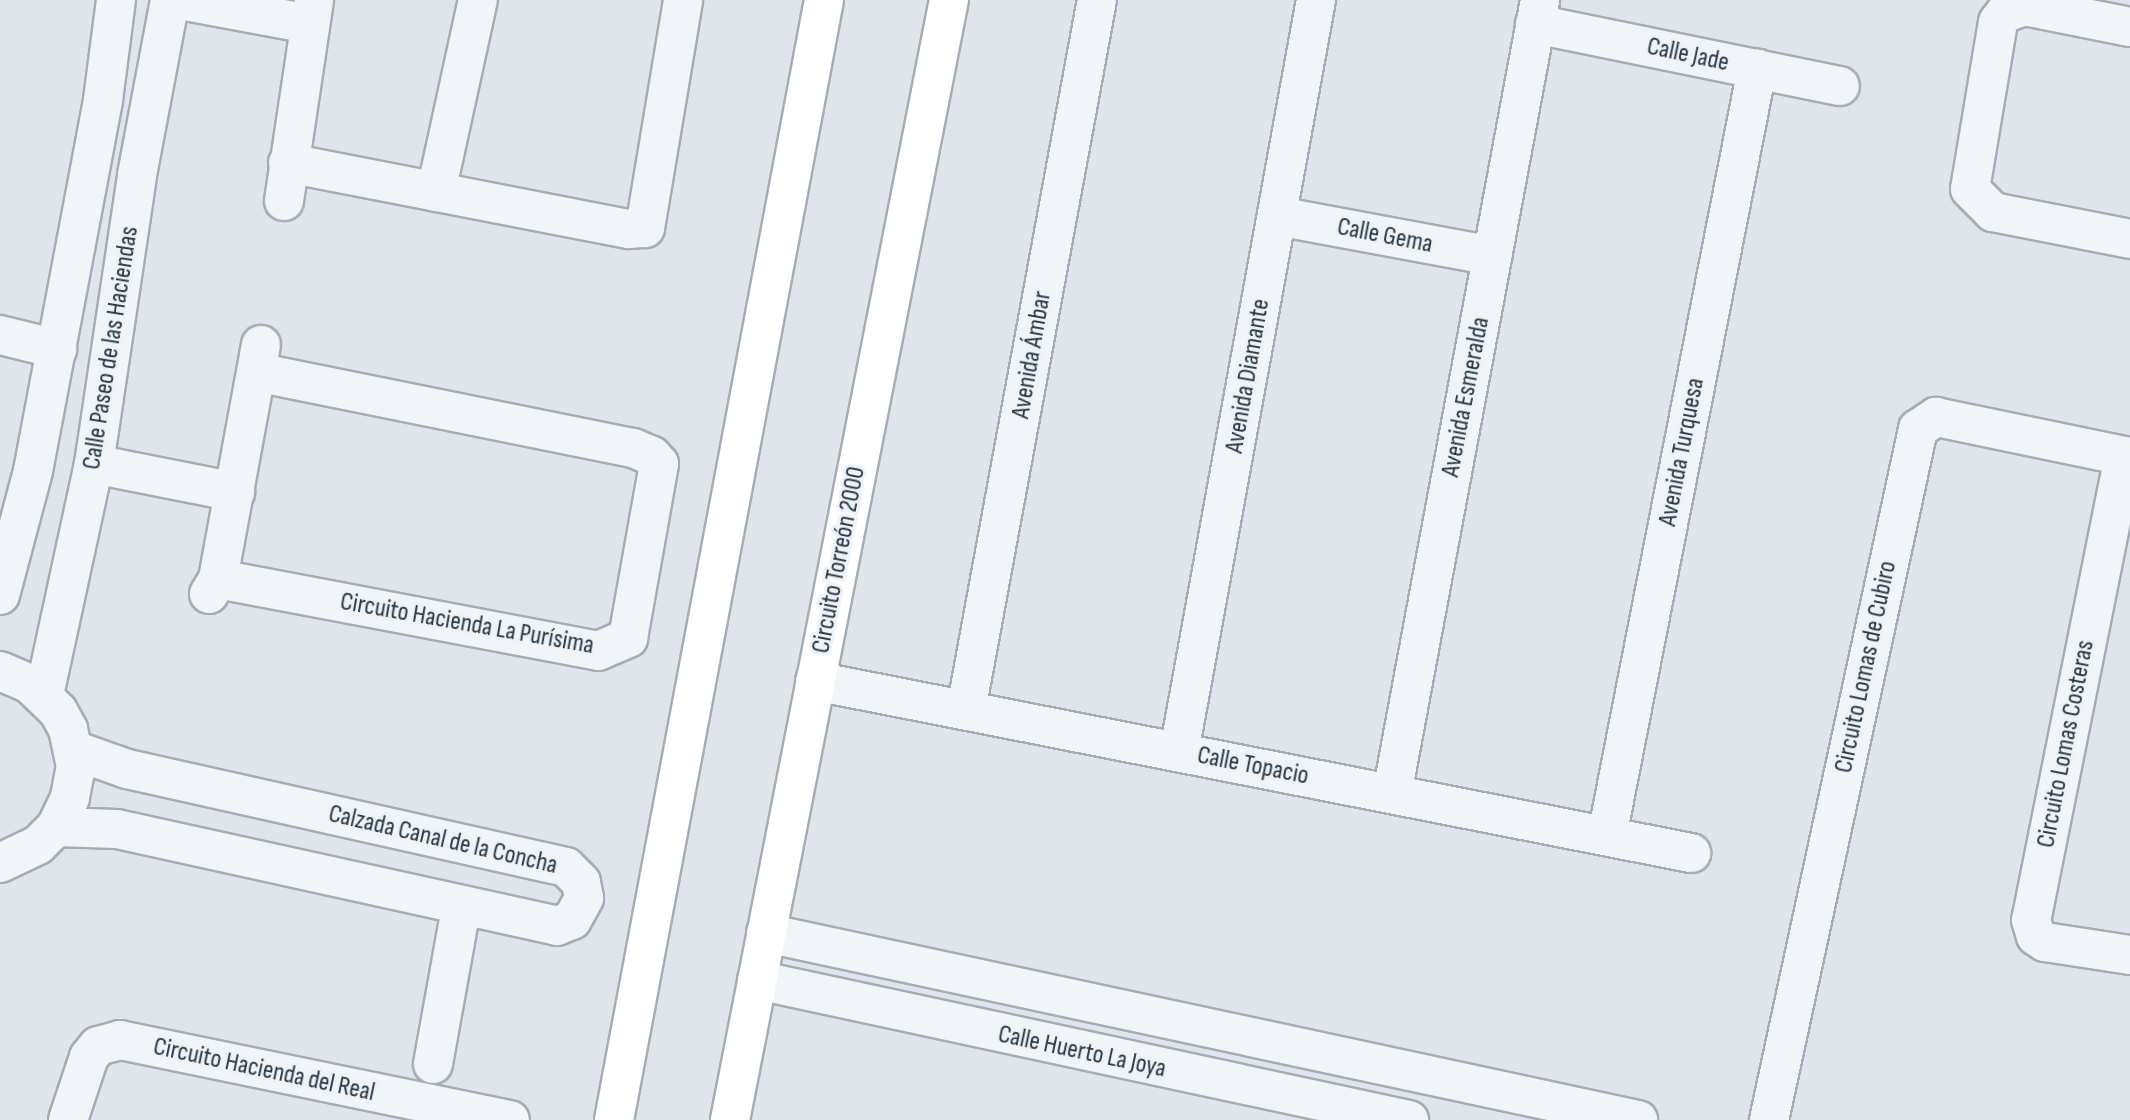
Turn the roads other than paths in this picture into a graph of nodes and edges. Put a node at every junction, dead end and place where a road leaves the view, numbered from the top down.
1 (116, 0) edge
2 (170, 0) edge
3 (180, 0) edge
4 (478, 0) edge
5 (683, 0) edge
6 (824, 0) edge
7 (949, 0) edge
8 (1097, 0) edge
9 (1316, 0) edge
10 (312, 12) edge
11 (1537, 12) edge
12 (2130, 27) edge
13 (1757, 69) junction
14 (1840, 86) dead end
15 (103, 100) junction
16 (149, 109) junction
17 (288, 163) junction
18 (436, 192) junction
19 (284, 201) dead end
20 (1277, 216) junction
21 (2130, 239) edge
22 (1492, 256) junction
23 (0, 335) edge
24 (57, 349) junction
25 (2127, 456) edge
26 (94, 464) junction
27 (235, 492) junction
28 (0, 595) edge
29 (0, 671) edge
30 (815, 681) junction
31 (44, 695) junction
32 (966, 710) junction
33 (74, 750) junction
34 (1179, 752) junction
35 (1392, 794) junction
36 (56, 827) junction
37 (1607, 836) junction
38 (1691, 853) dead end
39 (0, 863) edge
40 (461, 908) junction
41 (766, 933) junction
42 (2130, 954) edge
43 (757, 980) junction
44 (433, 1064) dead end
45 (68, 1120) edge
46 (510, 1120) edge
47 (614, 1120) edge
48 (730, 1120) edge
49 (1409, 1120) edge
50 (1638, 1120) edge
51 (1769, 1120) edge

1 - 15 street, Calle Paseo de las Haciendas
2 - 16 street, Calle Paseo de las Haciendas
3 - 10 street
4 - 18 street
5 - 18 street
6 - 47 main road
7 - 30 main road, Circuito Torreón 2000
8 - 32 street, Avenida Ámbar
9 - 20 street, Avenida Diamante
10 - 17 street
11 - 13 street, Calle Jade
11 - 22 street, Avenida Esmeralda
12 - 21 street
13 - 14 street, Calle Jade
13 - 37 street, Avenida Turquesa
15 - 16 street
15 - 24 street, Calle Paseo de las Haciendas
16 - 26 street, Calle Paseo de las Haciendas
17 - 18 street
17 - 19 street
20 - 22 street, Calle Gema
20 - 34 street, Avenida Diamante
22 - 35 street, Avenida Esmeralda
23 - 24 street
24 - 28 street, Calle Paseo de las Haciendas
25 - 42 street, Circuito Lomas Costeras
25 - 51 street, Circuito Lomas de Cubiro
26 - 27 street
26 - 31 street, Calle Paseo de las Haciendas
27 - 27 street, Circuito Hacienda La Purísima
29 - 31 street
30 - 32 street, Calle Topacio
30 - 41 main road, Circuito Torreón 2000
31 - 33 street
32 - 34 street, Calle Topacio
33 - 36 street
33 - 40 street, Calzada Canal de la Concha
34 - 35 street, Calle Topacio
35 - 37 street, Calle Topacio
36 - 39 street
36 - 40 street, Calzada Canal de la Concha
37 - 38 street, Calle Topacio
40 - 44 street
41 - 43 main road, Circuito Torreón 2000
41 - 50 street
43 - 48 main road, Circuito Torreón 2000
43 - 49 street, Calle Huerto La Joya
45 - 46 street, Circuito Hacienda del Real

